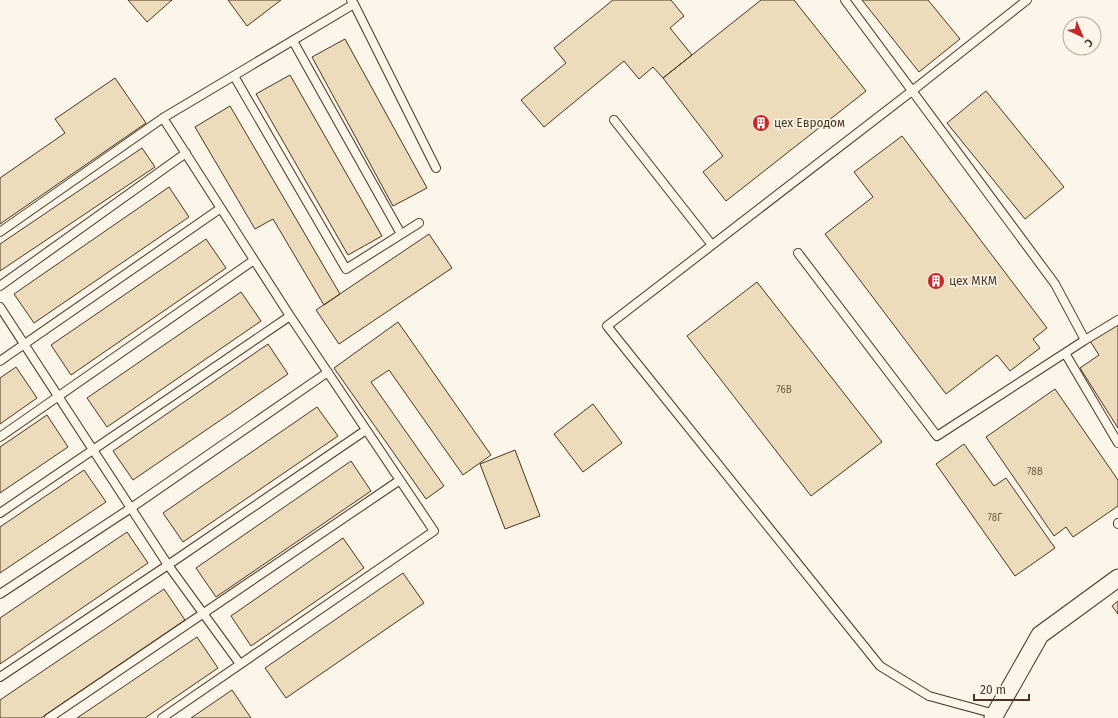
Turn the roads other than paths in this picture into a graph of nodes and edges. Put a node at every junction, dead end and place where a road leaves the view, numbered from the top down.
1 (845, 0) edge
2 (1027, 0) edge
3 (352, 2) edge
4 (293, 41) junction
5 (234, 76) junction
6 (912, 91) junction
7 (164, 118) junction
8 (614, 120) dead end
9 (186, 153) junction
10 (436, 168) dead end
11 (221, 208) junction
12 (418, 223) dead end
13 (0, 232) edge
14 (401, 234) junction
15 (712, 245) junction
16 (798, 253) dead end
17 (254, 260) junction
18 (0, 286) edge
19 (0, 307) edge
20 (290, 316) junction
21 (1118, 320) edge
22 (1085, 340) junction
23 (24, 344) junction
24 (1065, 353) junction
25 (0, 361) edge
26 (328, 372) junction
27 (59, 397) junction
28 (366, 430) junction
29 (0, 437) edge
30 (1118, 443) edge
31 (94, 450) junction
32 (400, 480) junction
33 (131, 508) junction
34 (0, 513) edge
35 (168, 565) junction
36 (1118, 578) edge
37 (0, 594) edge
38 (203, 614) junction
39 (240, 664) junction
40 (0, 677) edge
41 (994, 716) edge
42 (49, 718) edge
43 (162, 718) edge

1 - 6 lane
2 - 6 lane
3 - 4 lane
3 - 10 lane
4 - 5 lane
4 - 14 lane
5 - 7 lane
5 - 14 lane
6 - 15 lane
6 - 22 lane
7 - 9 lane
7 - 13 lane
8 - 15 lane
9 - 11 lane
9 - 18 lane
11 - 17 lane
11 - 23 lane
12 - 14 lane
15 - 41 lane
16 - 24 lane
17 - 20 lane
17 - 27 lane
19 - 23 lane
20 - 26 lane
20 - 31 lane
21 - 22 lane
22 - 24 lane
23 - 25 lane
23 - 27 lane
24 - 30 lane
26 - 28 lane
26 - 33 lane
27 - 29 lane
27 - 31 lane
28 - 32 lane
28 - 35 lane
31 - 33 lane
31 - 34 lane
32 - 38 lane
32 - 39 lane
33 - 35 lane
33 - 37 lane
35 - 38 lane
35 - 40 lane
36 - 41 street
38 - 39 lane
38 - 42 lane
39 - 43 lane

